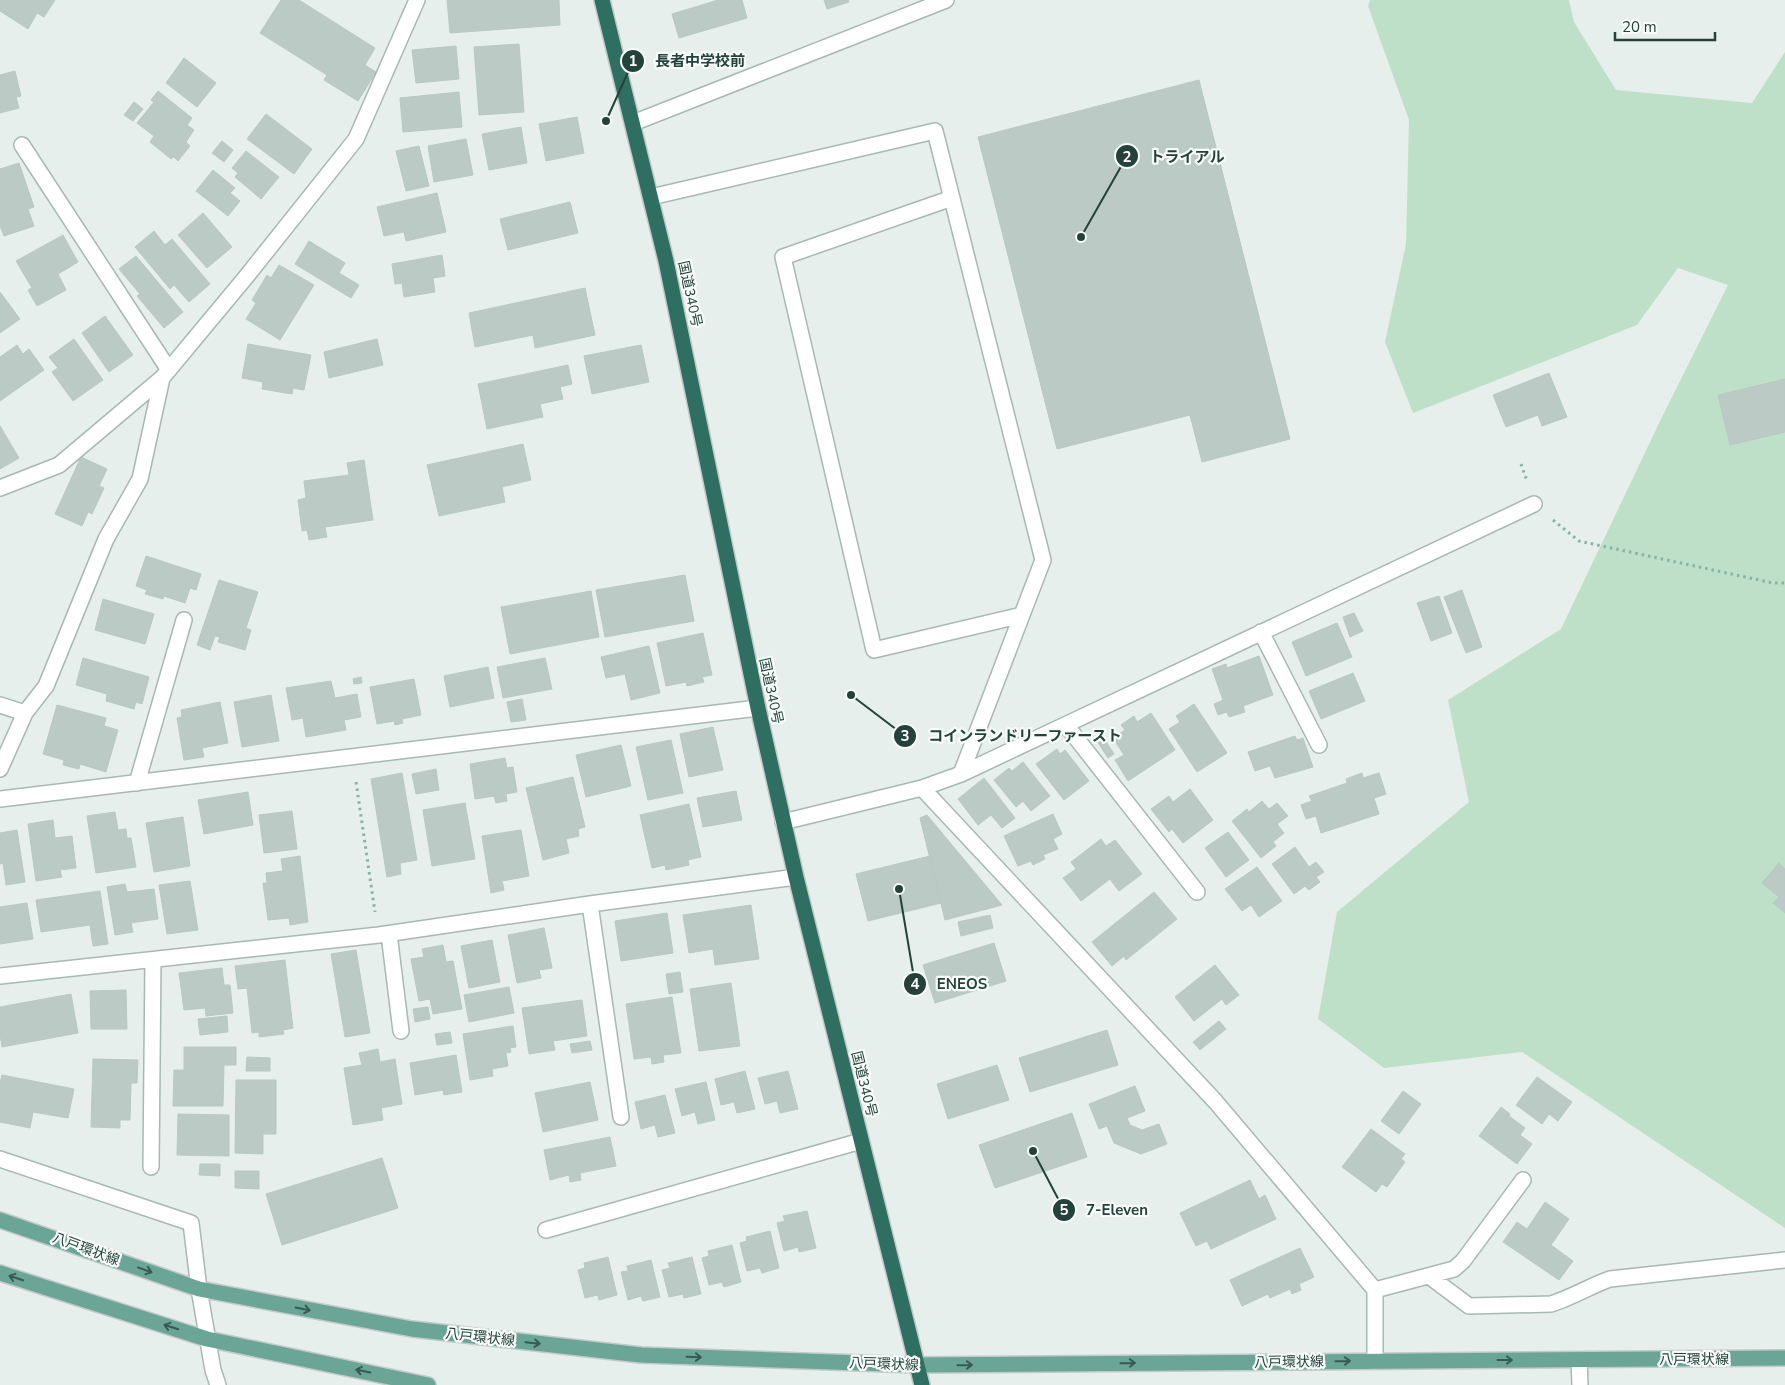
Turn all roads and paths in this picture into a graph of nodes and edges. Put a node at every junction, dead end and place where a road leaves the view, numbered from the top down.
1 (417, 0) edge
2 (602, 0) edge
3 (946, 0) edge
4 (633, 123) junction
5 (22, 145) dead end
6 (651, 197) junction
7 (952, 198) junction
8 (166, 374) junction
9 (1521, 464) dead end
10 (0, 488) edge
11 (1534, 504) junction
12 (1785, 582) edge
13 (1022, 615) junction
14 (184, 620) dead end
15 (1261, 632) junction
16 (0, 705) edge
17 (758, 708) junction
18 (25, 713) junction
19 (1066, 725) junction
20 (1319, 745) dead end
21 (352, 757) junction
22 (0, 769) edge
23 (961, 774) junction
24 (137, 783) junction
25 (922, 788) junction
26 (0, 799) edge
27 (784, 822) junction
28 (796, 877) junction
29 (1196, 892) dead end
30 (590, 904) junction
31 (384, 934) junction
32 (153, 960) junction
33 (0, 976) edge
34 (401, 1031) dead end
35 (622, 1117) dead end
36 (861, 1141) junction
37 (0, 1158) edge
38 (151, 1168) dead end
39 (1523, 1180) dead end
40 (0, 1220) edge
41 (546, 1230) dead end
42 (1785, 1260) edge
43 (0, 1273) edge
44 (1429, 1276) junction
45 (199, 1290) junction
46 (1375, 1290) junction
47 (207, 1339) junction
48 (1785, 1358) edge
49 (1579, 1360) junction
50 (1375, 1361) junction
51 (916, 1365) junction
52 (218, 1385) edge
53 (428, 1385) edge
54 (922, 1385) edge
55 (1580, 1385) edge

1 - 8 street
2 - 4 highway, 国道340号
3 - 4 street
4 - 6 highway, 国道340号
5 - 8 street
6 - 7 street
6 - 17 highway, 国道340号
7 - 13 street
7 - 13 street
8 - 10 street
8 - 18 street
9 - 11 path
11 - 12 path
11 - 15 street
13 - 23 street
14 - 24 street
15 - 19 street
15 - 20 street
16 - 18 street
17 - 21 street
17 - 27 highway, 国道340号
18 - 22 street
19 - 23 street
19 - 29 street
21 - 24 street
21 - 31 path
23 - 25 street
24 - 26 street
25 - 27 street
25 - 46 street
27 - 28 highway, 国道340号
28 - 30 street
28 - 36 highway, 国道340号
30 - 31 street
30 - 35 street
31 - 32 street
31 - 34 street
32 - 33 street
32 - 38 street
36 - 41 street
36 - 51 highway, 国道340号
37 - 45 street
39 - 44 street
40 -> 45 main road, 八戸環状線
42 - 44 street
47 -> 43 main road
44 - 46 street
45 - 47 street
45 -> 51 main road, 八戸環状線
46 - 50 street
47 - 52 street
53 -> 47 main road
48 - 49 main road, 八戸環状線
50 -> 49 main road, 八戸環状線
49 - 55 street
51 -> 50 main road, 八戸環状線
51 - 54 highway, 国道340号

